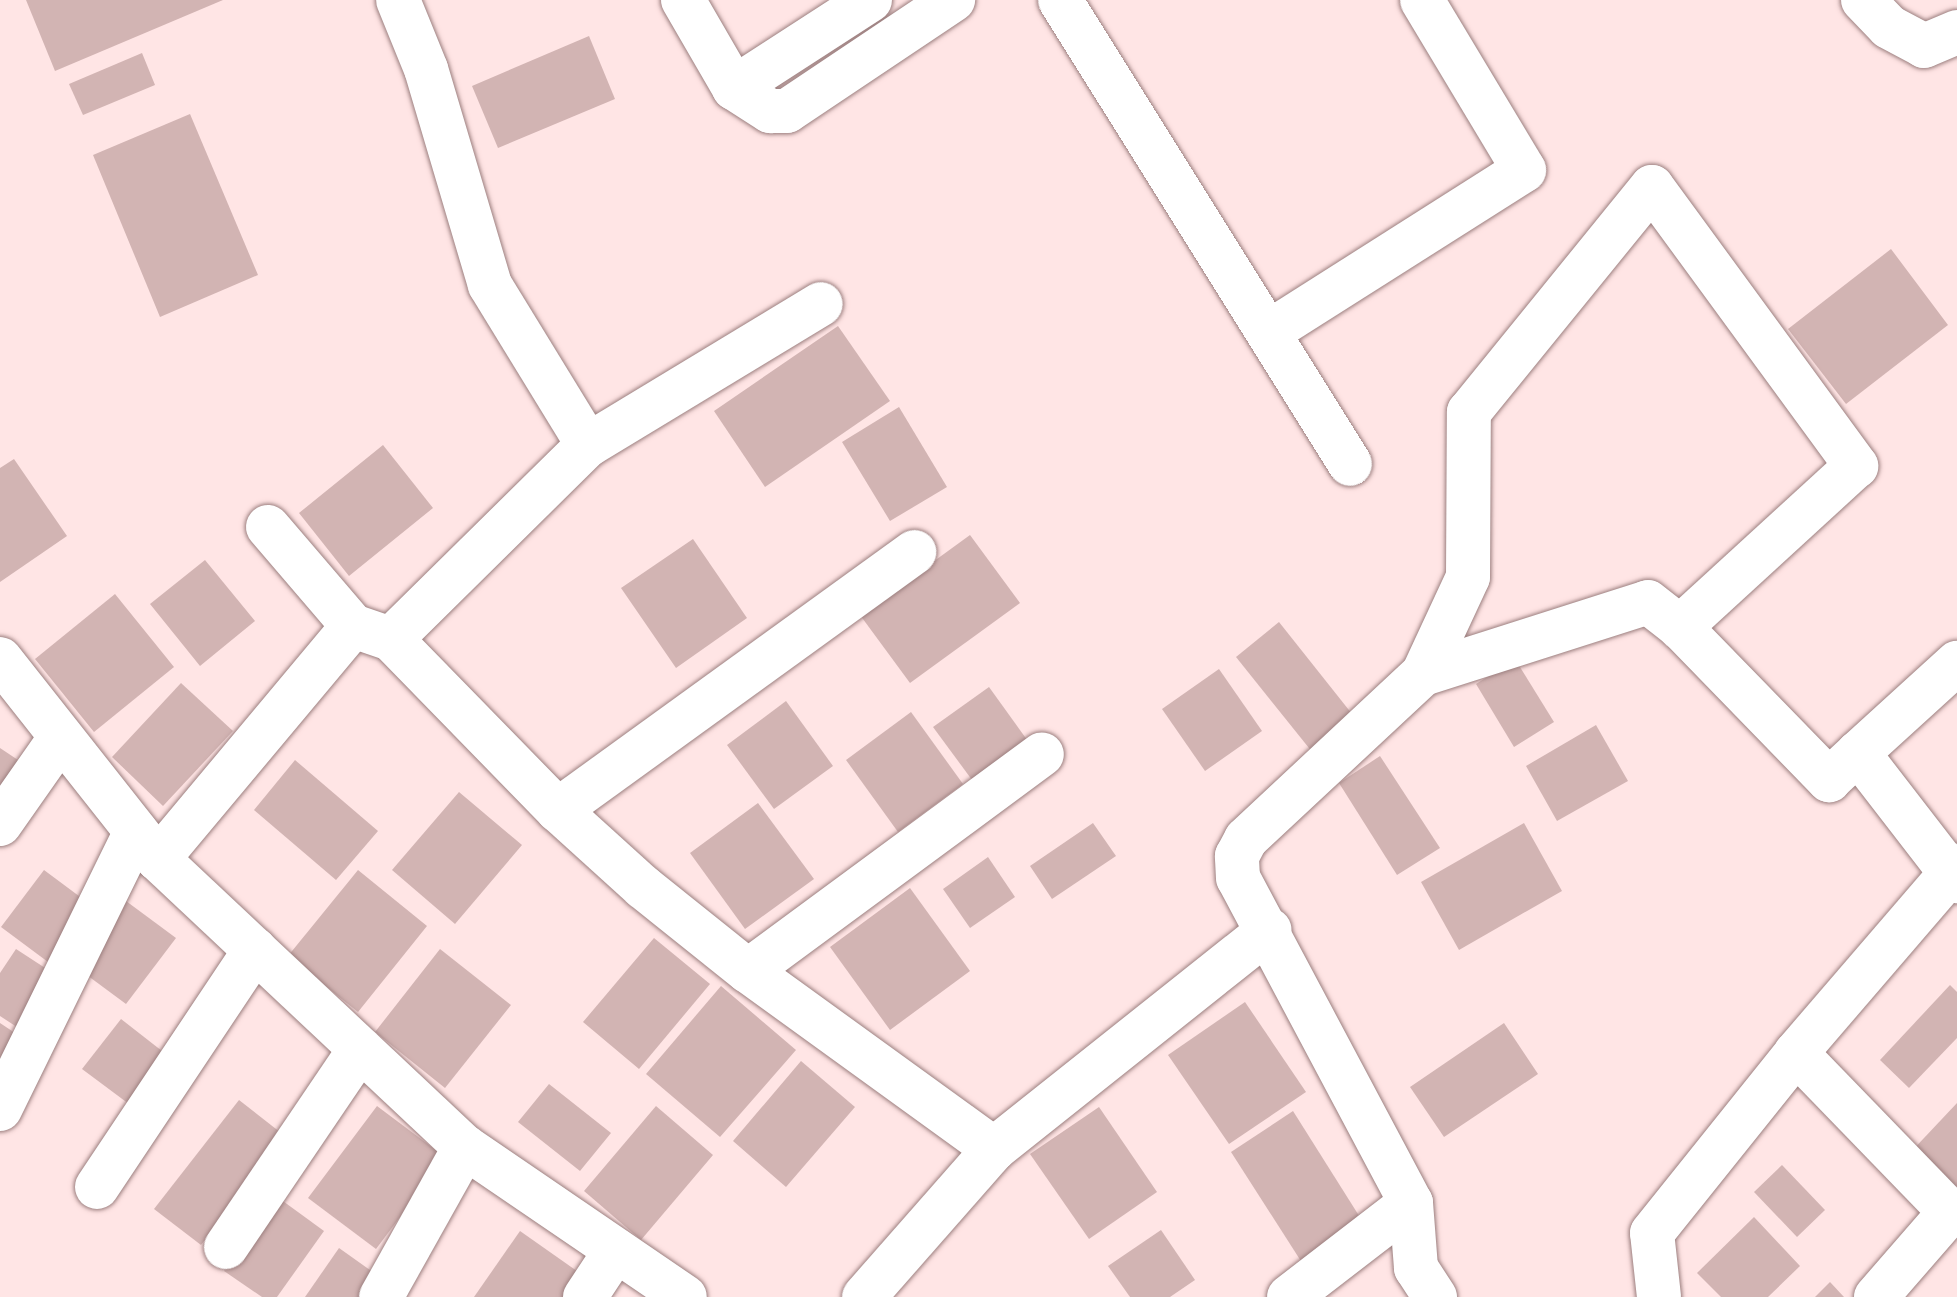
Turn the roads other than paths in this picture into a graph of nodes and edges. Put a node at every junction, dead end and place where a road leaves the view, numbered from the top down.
1 (398, 0) edge
2 (683, 0) edge
3 (870, 0) edge
4 (953, 0) edge
5 (1060, 0) edge
6 (1422, 0) edge
7 (1863, 0) edge
8 (1957, 32) edge
9 (734, 88) junction
10 (821, 304) dead end
11 (1269, 332) junction
12 (588, 445) junction
13 (1350, 464) dead end
14 (268, 527) dead end
15 (915, 552) dead end
16 (1680, 627) junction
17 (372, 632) junction
18 (0, 659) edge
19 (1957, 663) edge
20 (1423, 674) junction
21 (61, 737) junction
22 (1858, 753) junction
23 (1042, 754) dead end
24 (558, 810) junction
25 (0, 824) edge
26 (147, 845) junction
27 (1954, 873) edge
28 (1269, 930) junction
29 (255, 950) junction
30 (748, 971) junction
31 (360, 1049) junction
32 (1796, 1053) junction
33 (0, 1109) edge
34 (465, 1147) junction
35 (994, 1149) junction
36 (97, 1187) dead end
37 (1411, 1203) junction
38 (1954, 1208) edge
39 (226, 1247) dead end
40 (616, 1250) junction
41 (381, 1297) edge
42 (585, 1297) edge
43 (685, 1297) edge
44 (864, 1297) edge
45 (1289, 1297) edge
46 (1435, 1297) edge
47 (1659, 1297) edge
48 (1876, 1297) edge

1 - 12 street
2 - 9 street
3 - 9 street
4 - 9 street
5 - 11 street
6 - 11 street
7 - 8 street
10 - 12 street
11 - 13 street
12 - 17 street
14 - 17 street
15 - 24 street
16 - 20 street
16 - 20 street
16 - 22 street
17 - 24 street
17 - 26 street
18 - 21 street
19 - 22 street
20 - 28 street
21 - 25 street
21 - 26 street
22 - 27 street
23 - 30 street
24 - 30 street
26 - 29 street
26 - 33 street
27 - 32 street
28 - 35 street
28 - 37 street
29 - 31 street
29 - 36 street
30 - 35 street
31 - 34 street
31 - 39 street
32 - 38 street
32 - 47 street
34 - 40 street
34 - 41 street
35 - 44 street
37 - 45 street
37 - 46 street
38 - 48 street
40 - 42 street
40 - 43 street

